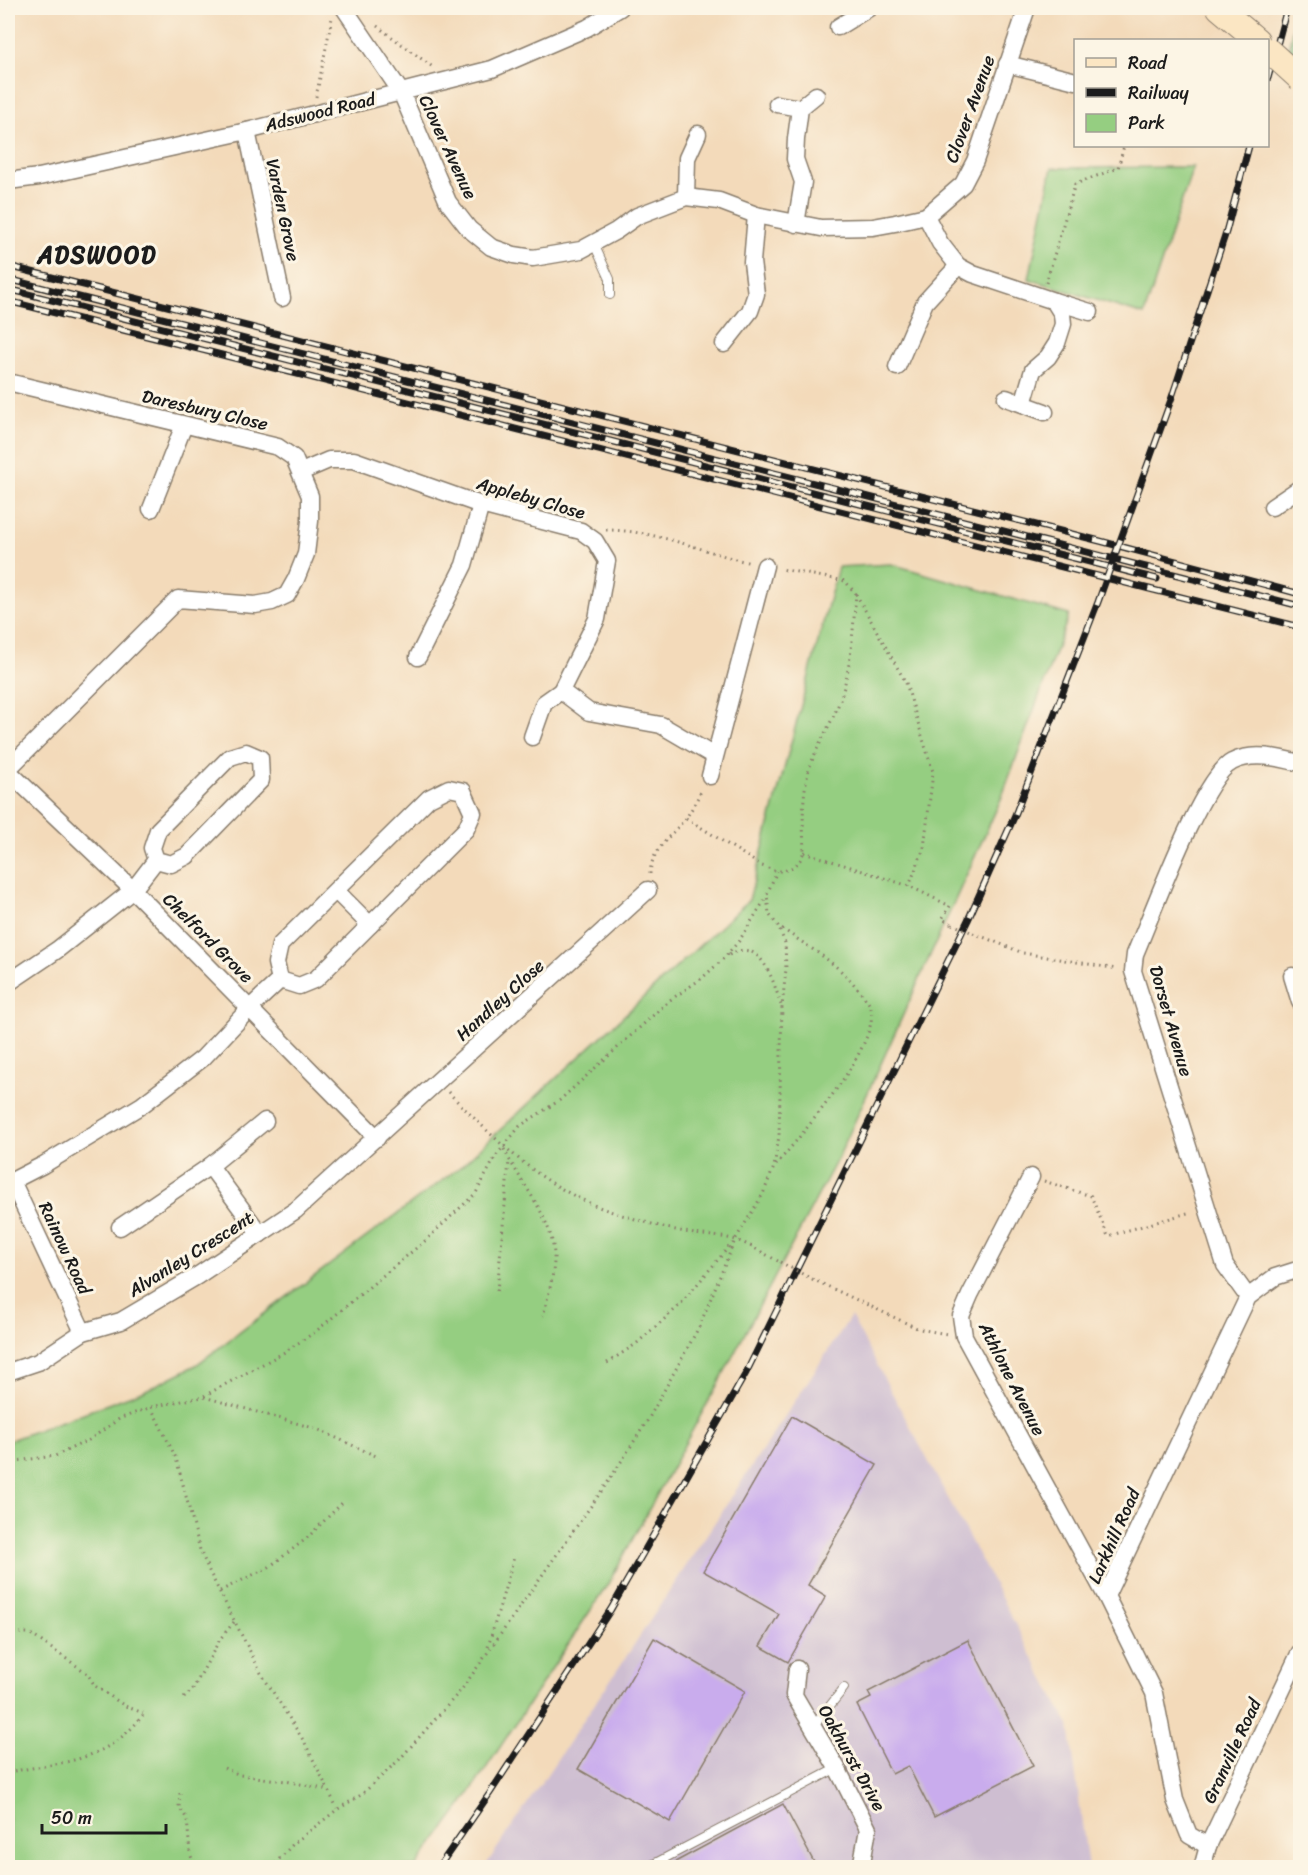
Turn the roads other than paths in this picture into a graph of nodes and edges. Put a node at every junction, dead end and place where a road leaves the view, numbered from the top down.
1 (344, 8) edge
2 (620, 8) edge
3 (869, 8) edge
4 (1027, 8) edge
5 (1219, 8) edge
6 (851, 12) edge
7 (838, 27) dead end
8 (1250, 34) edge
9 (1269, 51) edge
10 (1007, 64) junction
11 (1300, 79) edge
12 (1074, 81) edge
13 (401, 92) junction
14 (816, 95) dead end
15 (777, 104) dead end
16 (800, 108) junction
17 (247, 131) junction
18 (698, 134) dead end
19 (8, 181) edge
20 (686, 197) junction
21 (756, 214) junction
22 (926, 216) junction
23 (796, 224) junction
24 (594, 243) junction
25 (958, 266) junction
26 (610, 295) dead end
27 (282, 298) dead end
28 (1048, 299) junction
29 (1090, 312) dead end
30 (724, 344) dead end
31 (897, 367) dead end
32 (8, 382) edge
33 (1006, 398) dead end
34 (1023, 404) junction
35 (1045, 412) dead end
36 (184, 425) junction
37 (301, 472) junction
38 (1300, 488) edge
39 (481, 505) junction
40 (1272, 507) dead end
41 (151, 509) dead end
42 (765, 566) road end
43 (418, 657) dead end
44 (561, 691) junction
45 (532, 737) dead end
46 (714, 756) junction
47 (1300, 763) edge
48 (8, 770) edge
49 (710, 776) road end
50 (156, 860) junction
51 (133, 890) junction
52 (648, 890) road end
53 (336, 891) junction
54 (370, 925) junction
55 (1292, 976) dead end
56 (280, 980) junction
57 (8, 983) edge
58 (1300, 1002) edge
59 (250, 1008) junction
60 (265, 1121) dead end
61 (377, 1137) junction
62 (210, 1166) junction
63 (1031, 1177) road end
64 (10, 1182) edge
65 (120, 1227) dead end
66 (260, 1234) junction
67 (1300, 1269) edge
68 (1248, 1297) junction
69 (83, 1332) junction
70 (8, 1372) edge
71 (1106, 1596) junction
72 (1300, 1652) edge
73 (797, 1669) dead end
74 (844, 1688) dead end
75 (813, 1728) junction
76 (837, 1768) junction
77 (1208, 1846) junction
78 (646, 1868) edge
79 (861, 1868) edge
80 (1202, 1868) edge

1 - 13 street, Clover Avenue
2 - 13 street, Adswood Road
3 - 6 street
4 - 10 street, Clover Avenue
5 - 8 street
6 - 7 street
9 - 11 street, bridge
10 - 12 street
10 - 22 street, Clover Avenue
13 - 17 street, Adswood Road
13 - 24 street, Clover Avenue
14 - 16 street
15 - 16 street
16 - 23 street
17 - 19 street, Adswood Road
17 - 27 street, Varden Grove
18 - 20 street
20 - 21 street, Clover Avenue
20 - 24 street, Clover Avenue
21 - 23 street, Clover Avenue
21 - 30 street
22 - 23 street, Clover Avenue
22 - 25 street
24 - 26 lane
25 - 28 street
25 - 31 street
28 - 29 street
28 - 34 street
32 - 36 street, Daresbury Close
33 - 34 street
34 - 35 street
36 - 37 street, Daresbury Close
36 - 41 street
37 - 39 street, Appleby Close
37 - 48 street, Daresbury Close
38 - 40 street
39 - 43 street
39 - 44 street, Appleby Close
42 - 46 street
44 - 45 street, Appleby Close
44 - 46 street
46 - 49 street
47 - 68 street, Dorset Avenue
48 - 51 street, Chelford Grove
50 - 50 street
50 - 51 street
51 - 57 street
51 - 59 street, Chelford Grove
52 - 61 street, Handley Close
53 - 54 street
53 - 54 street
53 - 56 street
54 - 56 street
55 - 58 street
56 - 59 street
59 - 61 street, Chelford Grove
59 - 64 street
60 - 62 street
61 - 66 street, Alvanley Crescent
62 - 65 street
62 - 66 street
63 - 71 street, Athlone Avenue
64 - 69 street, Rainow Road
66 - 69 street, Alvanley Crescent
67 - 68 street, Larkhill Road
68 - 71 street, Larkhill Road
69 - 70 street, Alvanley Crescent
71 - 77 street, Larkhill Road
72 - 77 street, Granville Road
73 - 75 street, Oakhurst Drive
74 - 75 lane
75 - 76 street, Oakhurst Drive
76 - 78 lane
76 - 79 street, Oakhurst Drive
77 - 80 street, Granville Road

